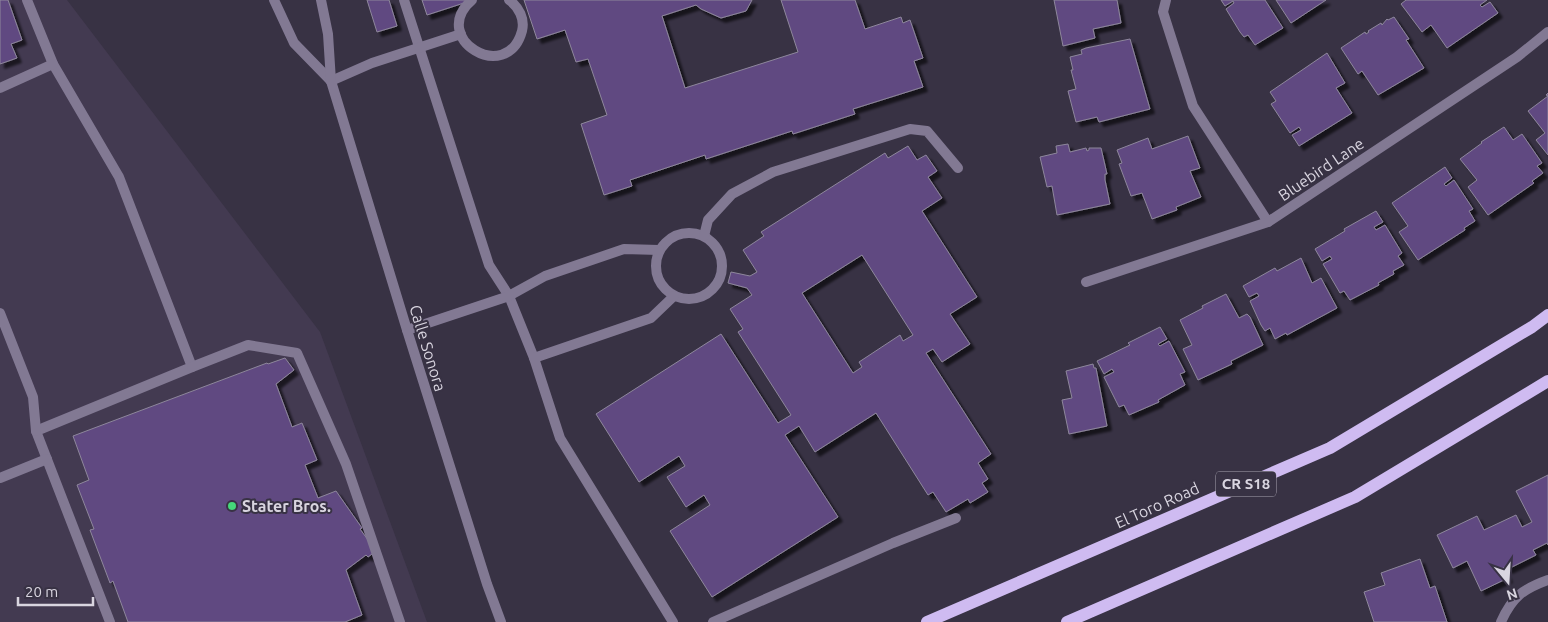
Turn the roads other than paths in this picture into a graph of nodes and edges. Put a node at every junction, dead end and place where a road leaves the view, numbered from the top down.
1 (27, 0) edge
2 (274, 0) edge
3 (321, 0) edge
4 (404, 0) edge
5 (472, 0) edge
6 (510, 0) edge
7 (1166, 0) edge
8 (1548, 32) edge
9 (461, 34) junction
10 (419, 47) junction
11 (53, 64) junction
12 (331, 81) junction
13 (0, 88) edge
14 (958, 168) dead end
15 (1268, 222) junction
16 (704, 236) junction
17 (659, 250) junction
18 (1086, 282) dead end
19 (509, 296) junction
20 (674, 296) junction
21 (0, 313) edge
22 (1548, 315) edge
23 (406, 330) junction
24 (534, 358) junction
25 (192, 367) junction
26 (1548, 381) edge
27 (36, 431) junction
28 (47, 459) junction
29 (0, 478) edge
30 (956, 518) dead end
31 (1548, 580) edge
32 (110, 622) edge
33 (400, 622) edge
34 (500, 622) edge
35 (673, 622) edge
36 (713, 622) edge
37 (928, 622) edge
38 (1067, 622) edge
39 (1501, 622) edge

1 - 11 street
2 - 12 street, Calle Sonora
3 - 12 street, Calle Sonora
4 - 10 street
5 - 9 street
6 - 9 street
7 - 15 street
8 - 15 street, Bluebird Lane
9 - 10 street
10 - 12 street
10 - 19 street
11 - 13 street
11 - 25 street
12 - 23 street, Calle Sonora
14 - 16 street
15 - 18 street, Bluebird Lane
16 - 17 street
16 - 20 street
17 - 19 street
17 - 20 street
19 - 23 street
19 - 24 street
20 - 24 street
21 - 27 street
22 - 37 main road, El Toro Road / CR S18
23 - 34 street, Calle Sonora
24 - 35 street
25 - 27 street
25 - 33 street
26 - 38 main road
27 - 28 street
28 - 29 street
28 - 32 street
30 - 36 street
31 - 39 street

